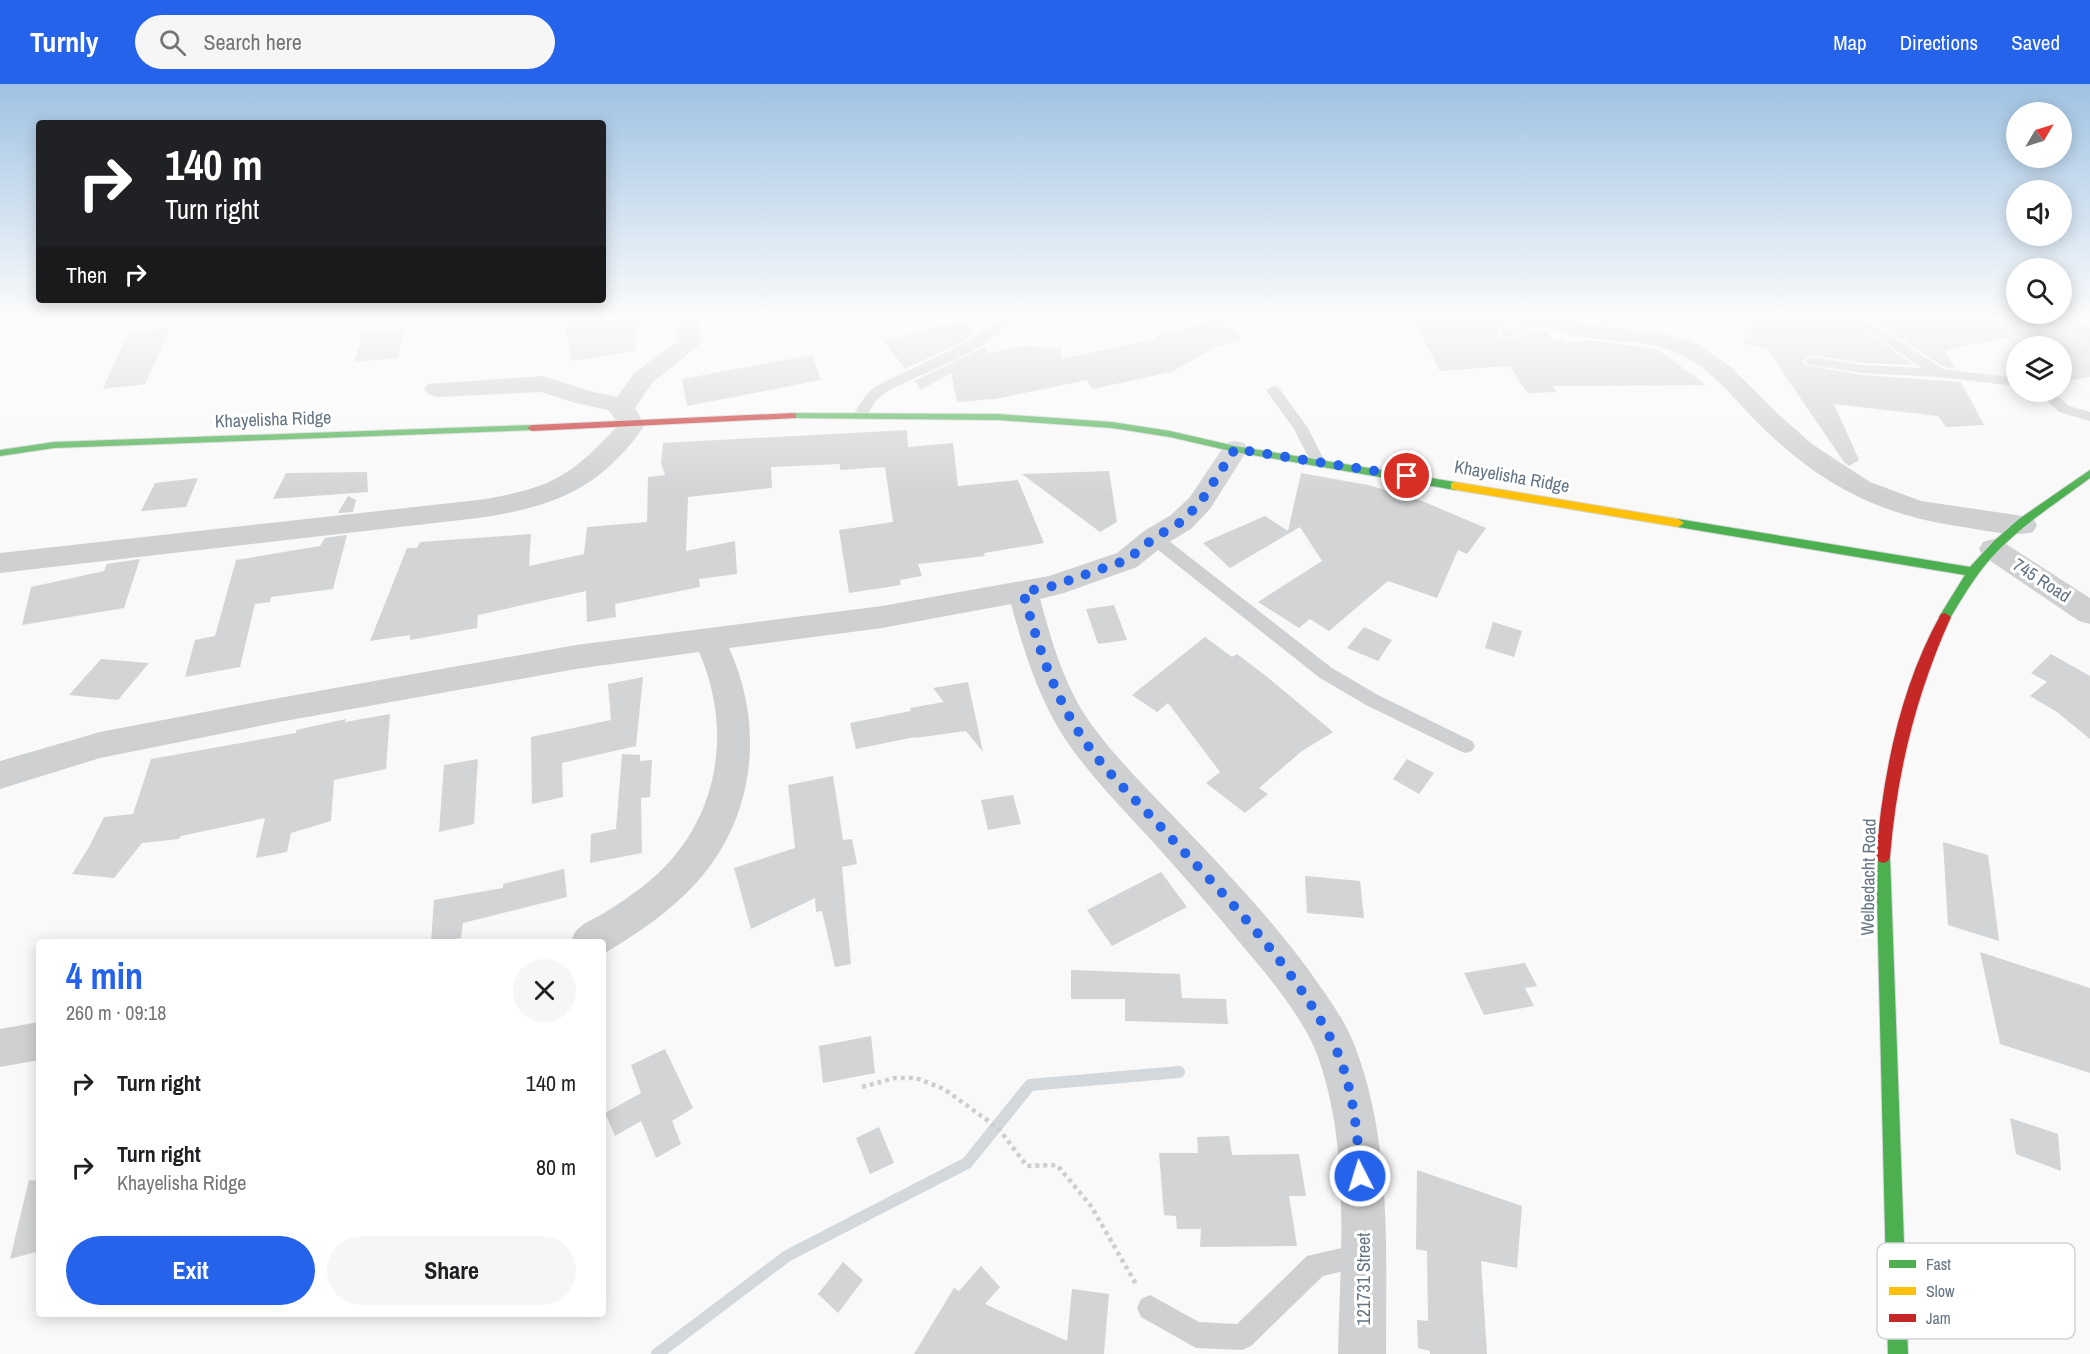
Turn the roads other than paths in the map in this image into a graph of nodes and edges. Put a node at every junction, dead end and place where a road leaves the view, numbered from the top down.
1 (647, 375) edge
2 (909, 375) edge
3 (1726, 375) edge
4 (1958, 375) edge
5 (2006, 381) edge
6 (436, 389) dead end
7 (1273, 390) dead end
8 (2056, 402) edge
9 (860, 415) junction
10 (626, 417) junction
11 (2090, 417) edge
12 (1235, 449) junction
13 (0, 453) edge
14 (1318, 462) junction
15 (2090, 473) edge
16 (2022, 525) junction
17 (1154, 538) junction
18 (1993, 549) junction
19 (0, 563) edge
20 (1974, 572) junction
21 (1023, 592) junction
22 (2090, 613) edge
23 (709, 638) junction
24 (1466, 746) dead end
25 (0, 775) edge
26 (595, 939) edge
27 (36, 1042) edge
28 (0, 1048) edge
29 (1895, 1243) edge
30 (1363, 1255) junction
31 (1150, 1308) road end
32 (1898, 1339) edge
33 (1362, 1354) edge
34 (1898, 1354) edge

1 - 10 street
2 - 9 lane
3 - 16 street
4 - 5 lane
6 - 10 street
7 - 14 lane
8 - 11 lane
9 - 10 street, Khayelisha Ridge
9 - 12 street, Khayelisha Ridge
10 - 13 street, Khayelisha Ridge
10 - 19 street
12 - 14 street, Khayelisha Ridge
12 - 17 street
14 - 20 street, Khayelisha Ridge
15 - 16 street, Welbedacht Road
16 - 18 street, Welbedacht Road
17 - 21 street
17 - 24 lane
18 - 20 street, Welbedacht Road
18 - 22 street, 745 Road
20 - 29 street, Welbedacht Road
21 - 23 street
21 - 30 street, 121731 Street
23 - 25 street
23 - 26 street
27 - 28 street
30 - 31 lane
30 - 33 street, 121731 Street
32 - 34 street, Welbedacht Road

